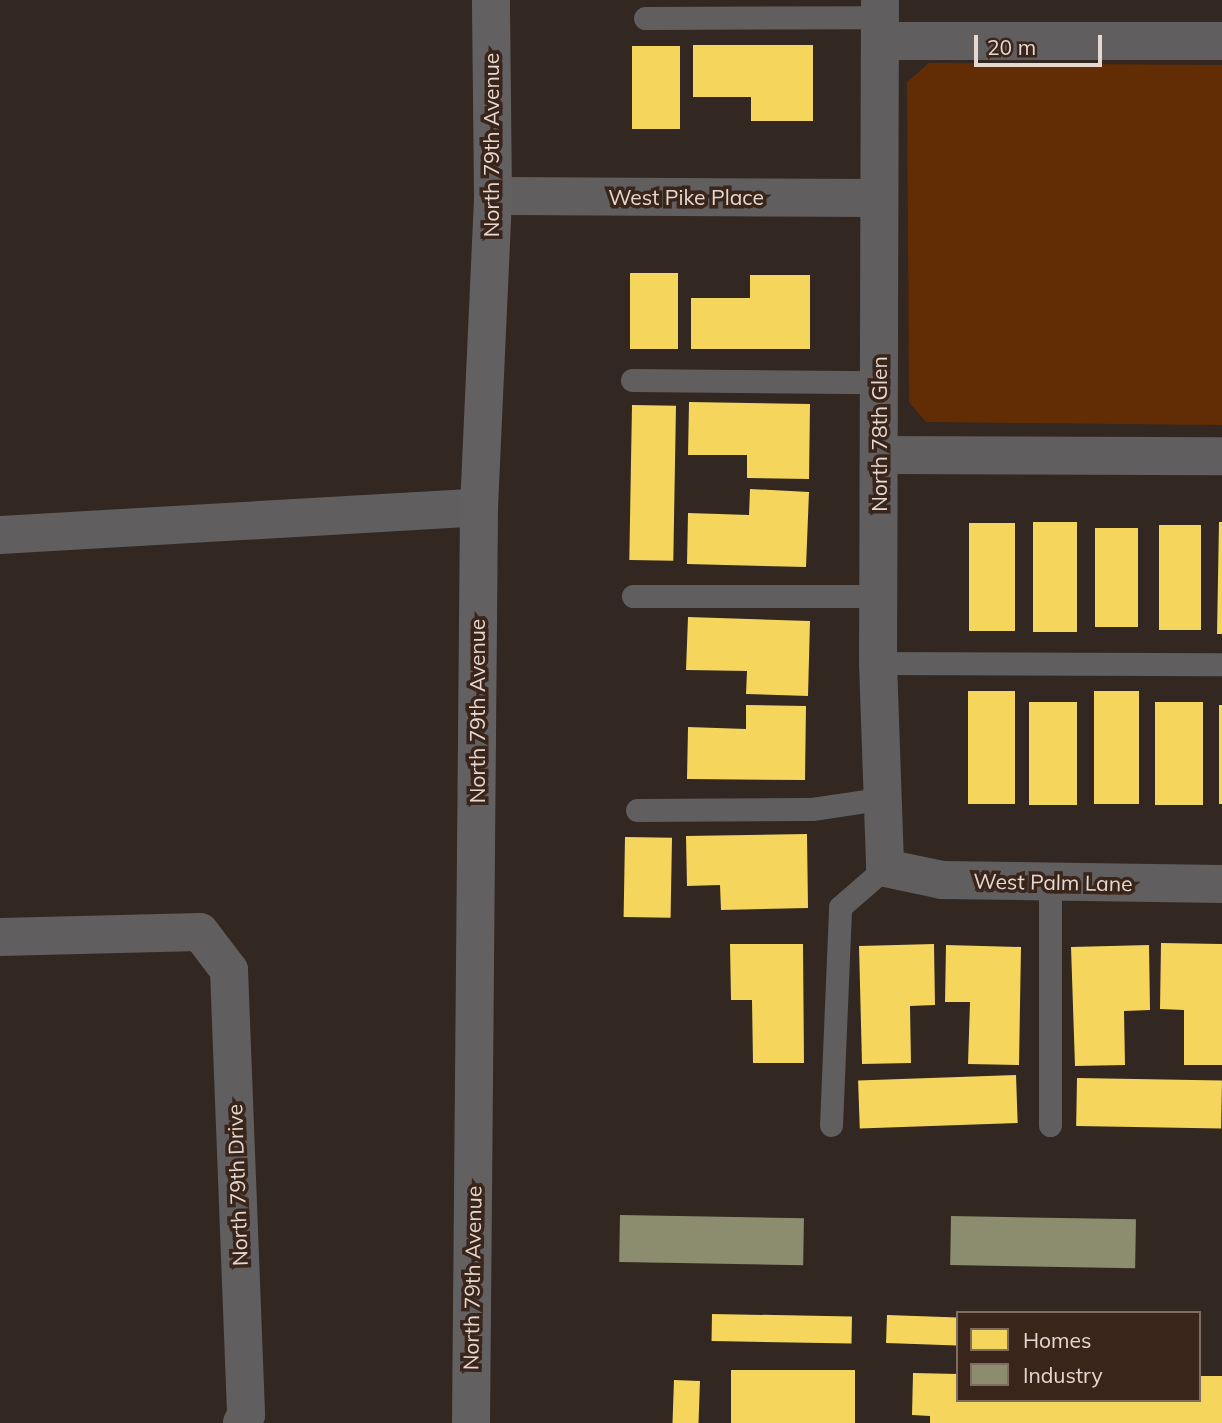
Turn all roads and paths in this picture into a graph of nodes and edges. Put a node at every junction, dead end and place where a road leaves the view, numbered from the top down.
1 (491, 0) edge
2 (645, 18) dead end
3 (880, 19) edge
4 (1222, 41) edge
5 (493, 197) junction
6 (879, 198) junction
7 (632, 380) dead end
8 (879, 382) junction
9 (879, 455) junction
10 (1222, 456) edge
11 (479, 507) junction
12 (0, 535) edge
13 (633, 596) dead end
14 (878, 596) junction
15 (878, 663) junction
16 (1222, 664) edge
17 (880, 799) junction
18 (637, 810) dead end
19 (885, 868) junction
20 (1050, 884) junction
21 (1222, 884) edge
22 (0, 937) edge
23 (831, 1125) dead end
24 (1050, 1125) dead end
25 (242, 1423) edge
26 (471, 1423) edge

1 - 5 street, North 79th Avenue
2 - 3 lane
3 - 4 street
3 - 6 street, North 78th Glen
5 - 6 street, West Pike Place
5 - 11 street, North 79th Avenue
6 - 8 street, North 78th Glen
7 - 8 lane
8 - 9 street, North 78th Glen
9 - 10 street
9 - 14 street, North 78th Glen
11 - 12 street
11 - 26 street, North 79th Avenue
13 - 14 lane
14 - 15 street, North 78th Glen
15 - 16 lane
15 - 17 street, North 78th Glen
17 - 18 lane
17 - 19 street, North 78th Glen
19 - 20 street, West Palm Lane
19 - 23 lane
20 - 21 street, West Palm Lane
20 - 24 lane
22 - 25 street, North 79th Drive

